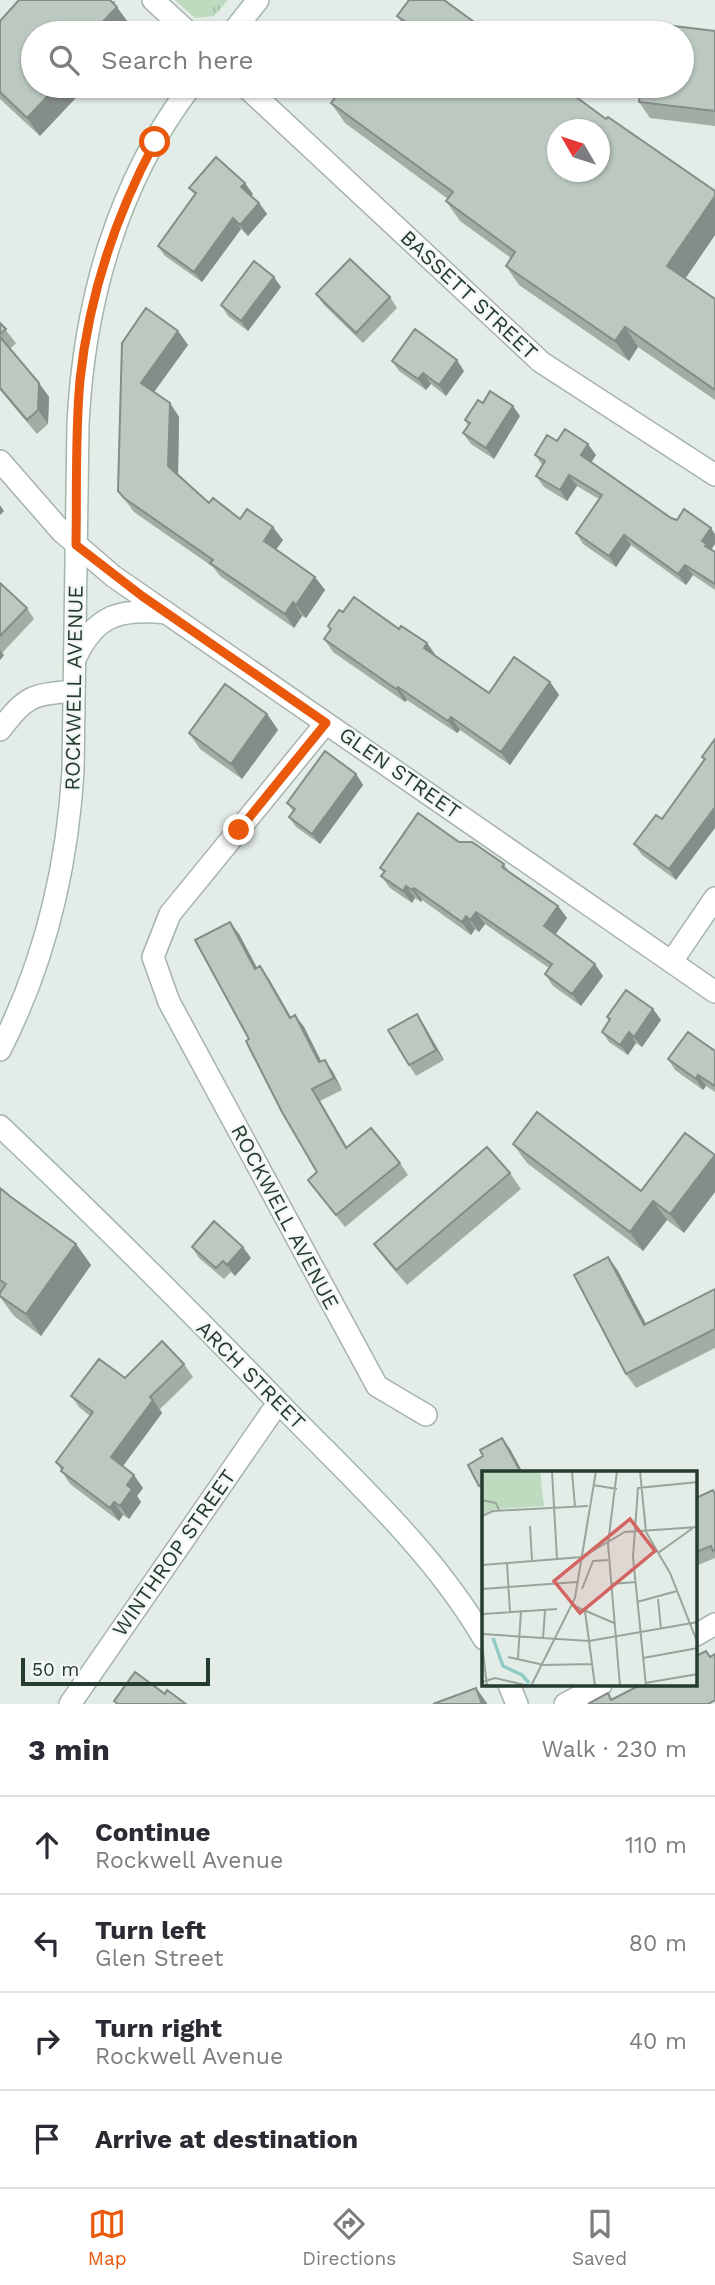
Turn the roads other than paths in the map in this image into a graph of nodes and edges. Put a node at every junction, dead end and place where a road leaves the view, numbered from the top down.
1 (153, 0) edge
2 (258, 0) edge
3 (176, 21) edge
4 (241, 21) edge
5 (183, 98) edge
6 (258, 98) edge
7 (0, 461) edge
8 (715, 475) edge
9 (76, 545) junction
10 (167, 613) junction
11 (75, 659) junction
12 (74, 691) junction
13 (326, 723) junction
14 (0, 730) edge
15 (715, 898) edge
16 (672, 961) junction
17 (715, 992) edge
18 (0, 1050) edge
19 (0, 1126) edge
20 (278, 1403) junction
21 (426, 1415) dead end
22 (715, 1625) edge
23 (698, 1634) edge
24 (482, 1636) edge
25 (509, 1686) edge
26 (599, 1686) edge
27 (70, 1704) edge
28 (517, 1704) edge
29 (565, 1704) edge

1 - 3 street
2 - 4 street
5 - 9 street, ROCKWELL AVENUE
6 - 8 street, BASSETT STREET
7 - 9 street, GLEN STREET
9 - 10 street, GLEN STREET
9 - 11 street, ROCKWELL AVENUE
10 - 11 street
10 - 13 street, GLEN STREET
11 - 12 street, ROCKWELL AVENUE
12 - 14 street
12 - 18 street, ROCKWELL AVENUE
13 - 16 street, GLEN STREET
13 - 21 street, ROCKWELL AVENUE
15 - 16 street
16 - 17 street, GLEN STREET
19 - 20 street, ARCH STREET
20 - 24 street, ARCH STREET
20 - 27 street, WINTHROP STREET
22 - 23 street
25 - 28 street
26 - 29 street

